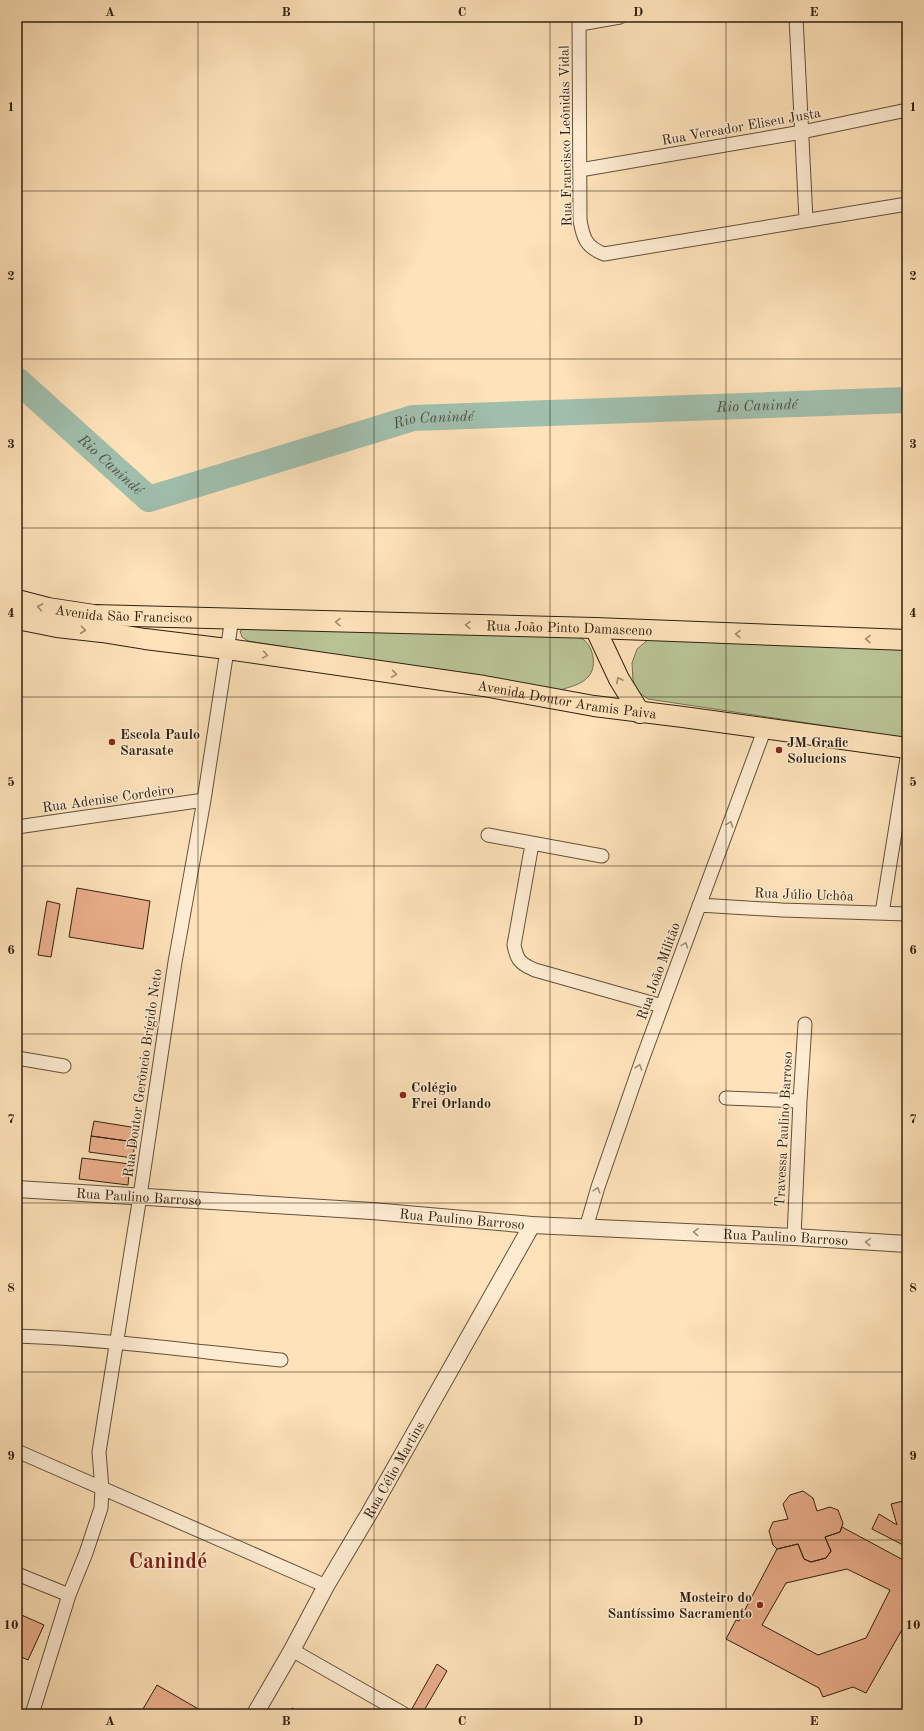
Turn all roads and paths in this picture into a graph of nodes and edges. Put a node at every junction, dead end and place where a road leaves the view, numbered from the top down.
1 (620, 17) edge
2 (796, 17) edge
3 (580, 20) edge
4 (907, 110) edge
5 (802, 132) junction
6 (580, 170) junction
7 (907, 204) edge
8 (806, 220) junction
9 (17, 600) edge
10 (232, 618) junction
11 (17, 619) edge
12 (595, 628) junction
13 (907, 640) edge
14 (227, 649) junction
15 (640, 713) junction
16 (765, 728) junction
17 (907, 748) edge
18 (907, 758) edge
19 (204, 800) junction
20 (17, 827) edge
21 (488, 836) dead end
22 (532, 844) junction
23 (602, 856) dead end
24 (700, 905) junction
25 (882, 913) junction
26 (907, 914) edge
27 (662, 1006) junction
28 (806, 1024) dead end
29 (17, 1058) edge
30 (64, 1066) dead end
31 (726, 1098) dead end
32 (800, 1101) junction
33 (17, 1188) edge
34 (140, 1196) junction
35 (532, 1225) junction
36 (586, 1228) junction
37 (794, 1237) junction
38 (907, 1244) edge
39 (17, 1336) edge
40 (117, 1342) junction
41 (281, 1360) dead end
42 (17, 1451) edge
43 (102, 1489) junction
44 (17, 1574) edge
45 (326, 1586) junction
46 (68, 1595) junction
47 (292, 1650) junction
48 (32, 1714) edge
49 (255, 1714) edge
50 (404, 1714) edge

1 - 3 street
2 - 5 street
3 - 6 street, Rua Francisco Leônidas Vidal
4 - 5 street, Rua Vereador Eliseu Justa
5 - 6 street, Rua Vereador Eliseu Justa
5 - 8 street
6 - 8 street, Rua Francisco Leônidas Vidal
7 - 8 street
10 -> 9 main road, Avenida São Francisco
12 -> 10 main road, Rua João Pinto Damasceno
10 - 14 street, Rua Doutor Gerôncio Brígido Neto
11 -> 14 main road, Avenida São Francisco
13 -> 12 main road, Rua João Pinto Damasceno
15 -> 12 main road
14 -> 15 main road, Avenida Doutor Aramis Paiva
14 - 19 street, Rua Doutor Gerôncio Brígido Neto
15 - 16 main road, Avenida Doutor Aramis Paiva
16 - 17 main road, Avenida Doutor Aramis Paiva
24 -> 16 street, Rua João Militão
18 - 25 street
19 - 20 street, Rua Adenise Cordeiro
19 - 34 street, Rua Doutor Gerôncio Brígido Neto
21 - 22 street
22 - 23 street
22 - 27 street
24 - 25 street, Rua Júlio Uchôa
27 -> 24 street, Rua João Militão
25 - 26 street, Rua Júlio Uchôa
36 -> 27 street, Rua João Militão
28 - 32 street, Travessa Paulino Barroso
29 - 30 street
31 - 32 street
32 - 37 street, Travessa Paulino Barroso
33 - 34 street, Rua Paulino Barroso
34 - 35 street, Rua Paulino Barroso
34 - 40 street, Rua Doutor Gerôncio Brígido Neto
35 - 36 street, Rua Paulino Barroso
35 - 45 street, Rua Célio Martins
37 -> 36 street, Rua Paulino Barroso
38 -> 37 street, Rua Paulino Barroso
39 - 40 street
40 - 41 street
40 - 43 street, Rua Doutor Gerôncio Brígido Neto
42 - 43 street
43 - 45 street
43 - 46 street, Rua Doutor Gerôncio Brígido Neto
44 - 46 street
45 - 47 street, Rua Célio Martins
46 - 48 street, Rua Doutor Gerôncio Brígido Neto
47 - 49 street, Rua Célio Martins
47 - 50 street

